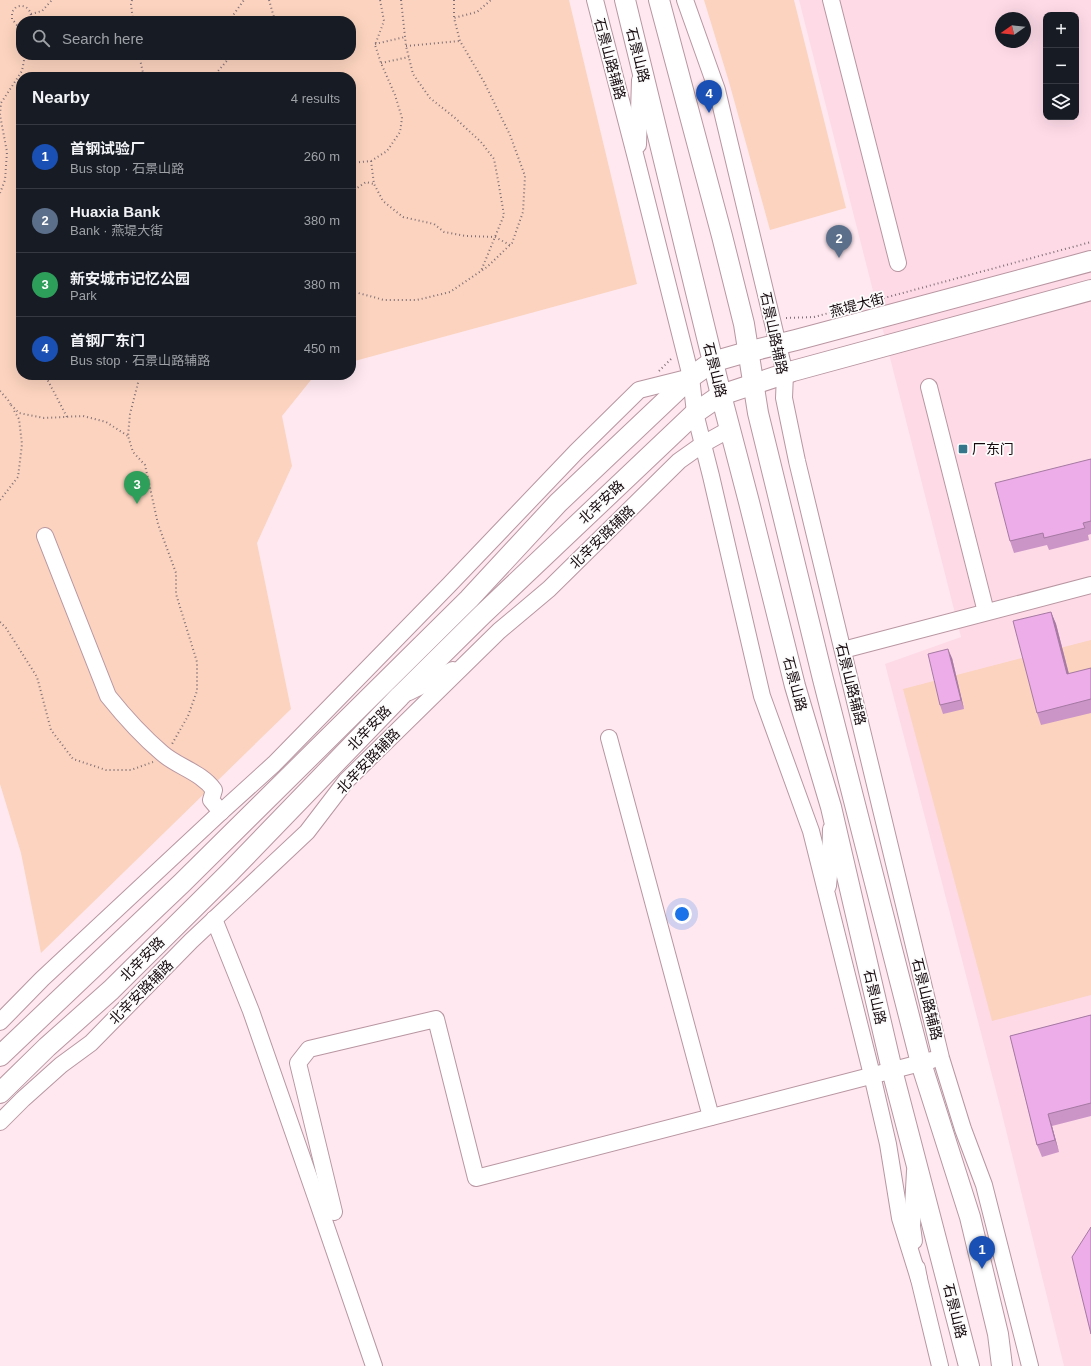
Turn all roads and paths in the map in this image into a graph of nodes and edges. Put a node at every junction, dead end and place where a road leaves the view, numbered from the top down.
1 (52, 0) edge
2 (132, 0) edge
3 (244, 0) edge
4 (269, 0) edge
5 (380, 0) edge
6 (401, 0) edge
7 (454, 0) edge
8 (491, 0) edge
9 (595, 0) edge
10 (625, 0) edge
11 (659, 0) edge
12 (686, 0) edge
13 (831, 0) edge
14 (31, 14) joint
15 (132, 16) edge
16 (233, 16) edge
17 (274, 16) edge
18 (454, 18) junction
19 (16, 24) edge
20 (405, 38) junction
21 (460, 41) junction
22 (375, 44) junction
23 (406, 46) junction
24 (409, 57) junction
25 (24, 60) edge
26 (140, 60) edge
27 (227, 60) edge
28 (381, 63) junction
29 (640, 63) junction
30 (21, 72) edge
31 (143, 72) edge
32 (217, 72) edge
33 (16, 79) edge
34 (371, 161) junction
35 (356, 162) edge
36 (637, 162) junction
37 (374, 184) junction
38 (356, 189) edge
39 (0, 193) edge
40 (495, 238) junction
41 (1091, 242) edge
42 (510, 245) junction
43 (1091, 261) edge
44 (898, 263) dead end
45 (480, 272) junction
46 (1091, 290) edge
47 (356, 292) edge
48 (772, 318) junction
49 (777, 345) junction
50 (683, 347) junction
51 (747, 352) junction
52 (712, 362) junction
53 (656, 374) dead end
54 (785, 374) junction
55 (691, 377) junction
56 (48, 380) edge
57 (139, 380) edge
58 (752, 384) junction
59 (929, 387) dead end
60 (0, 391) edge
61 (721, 395) junction
62 (11, 405) junction
63 (695, 413) junction
64 (67, 417) junction
65 (730, 429) junction
66 (128, 436) junction
67 (703, 444) junction
68 (0, 500) edge
69 (45, 536) dead end
70 (1091, 585) edge
71 (986, 612) junction
72 (0, 622) edge
73 (843, 650) junction
74 (465, 664) junction
75 (400, 696) junction
76 (609, 738) dead end
77 (315, 750) junction
78 (162, 753) junction
79 (274, 764) junction
80 (831, 807) junction
81 (221, 812) junction
82 (827, 896) junction
83 (214, 919) junction
84 (0, 1022) edge
85 (0, 1056) edge
86 (941, 1058) junction
87 (921, 1063) junction
88 (892, 1070) junction
89 (872, 1075) junction
90 (0, 1093) edge
91 (23, 1099) junction
92 (0, 1113) edge
93 (711, 1117) junction
94 (0, 1122) edge
95 (915, 1156) junction
96 (334, 1212) dead end
97 (919, 1279) junction
98 (998, 1334) junction
99 (374, 1366) edge
100 (940, 1366) edge
101 (969, 1366) edge
102 (1002, 1366) edge
103 (1009, 1366) edge
104 (1030, 1366) edge

1 - 14 path
2 - 15 path
3 - 16 path
4 - 17 path
5 - 22 path
6 - 20 path
7 - 18 path
8 - 18 path
9 - 36 street, 石景山路辅路
10 - 29 main road, 石景山路
11 - 51 main road, 石景山路
12 - 48 street, 石景山路辅路
13 - 44 street
14 - 19 path
18 - 21 path
20 - 22 path
20 - 23 path
21 - 23 path
21 - 42 path
22 - 28 path
23 - 24 path
24 - 28 path
24 - 40 path
25 - 30 path
26 - 31 path
27 - 32 path
28 - 34 path
29 - 36 street
29 - 52 main road, 石景山路
33 - 39 path
34 - 35 path
34 - 37 path
36 - 50 street, 石景山路辅路
37 - 38 path
37 - 40 path
40 - 42 path
40 - 45 path
41 - 48 path, 燕堤大街
42 - 45 path
43 - 49 main road, 燕堤大街
45 - 47 path
46 - 54 main road
48 - 49 street, 石景山路辅路
49 - 51 main road, 燕堤大街
49 - 54 street, 石景山路辅路
50 - 53 path
50 - 55 street, 石景山路辅路
51 - 52 main road, 北辛安路
51 - 58 main road, 石景山路
52 - 55 main road, 北辛安路
52 - 61 main road, 石景山路
54 - 58 main road
54 - 73 street, 石景山路辅路
55 - 63 street, 石景山路辅路
55 - 77 main road, 北辛安路
55 - 79 street
56 - 64 path
57 - 66 path
58 - 61 main road, 北辛安路
58 - 87 main road, 石景山路
59 - 71 street
60 - 62 path
61 - 63 main road, 北辛安路
61 - 65 main road, 石景山路
62 - 64 path
62 - 68 path
63 - 67 street, 石景山路辅路
63 - 75 main road, 北辛安路
64 - 66 path
65 - 67 street, 北辛安路辅路
65 - 80 main road, 石景山路
66 - 78 path
67 - 74 street, 北辛安路辅路
67 - 82 street, 石景山路辅路
69 - 78 street
70 - 71 street
71 - 73 street
72 - 78 path
73 - 86 street, 石景山路辅路
74 - 75 street
74 - 83 street, 北辛安路辅路
75 - 90 main road, 北辛安路
76 - 93 street
77 - 79 street
77 - 85 main road, 北辛安路
78 - 81 street
79 - 81 street
80 - 82 street
80 - 88 main road, 石景山路
81 - 84 street
82 - 89 street, 石景山路辅路
83 - 91 street, 北辛安路辅路
83 - 99 street
86 - 87 street
86 - 104 street, 石景山路辅路
87 - 88 street
87 - 98 main road, 石景山路
88 - 89 street
88 - 95 main road, 石景山路
89 - 93 street
89 - 97 street, 石景山路辅路
91 - 92 street
91 - 94 street, 北辛安路辅路
93 - 96 street
95 - 97 street
95 - 101 main road, 石景山路
97 - 100 street
98 - 102 main road, 石景山路
98 - 103 street, 石景山路

